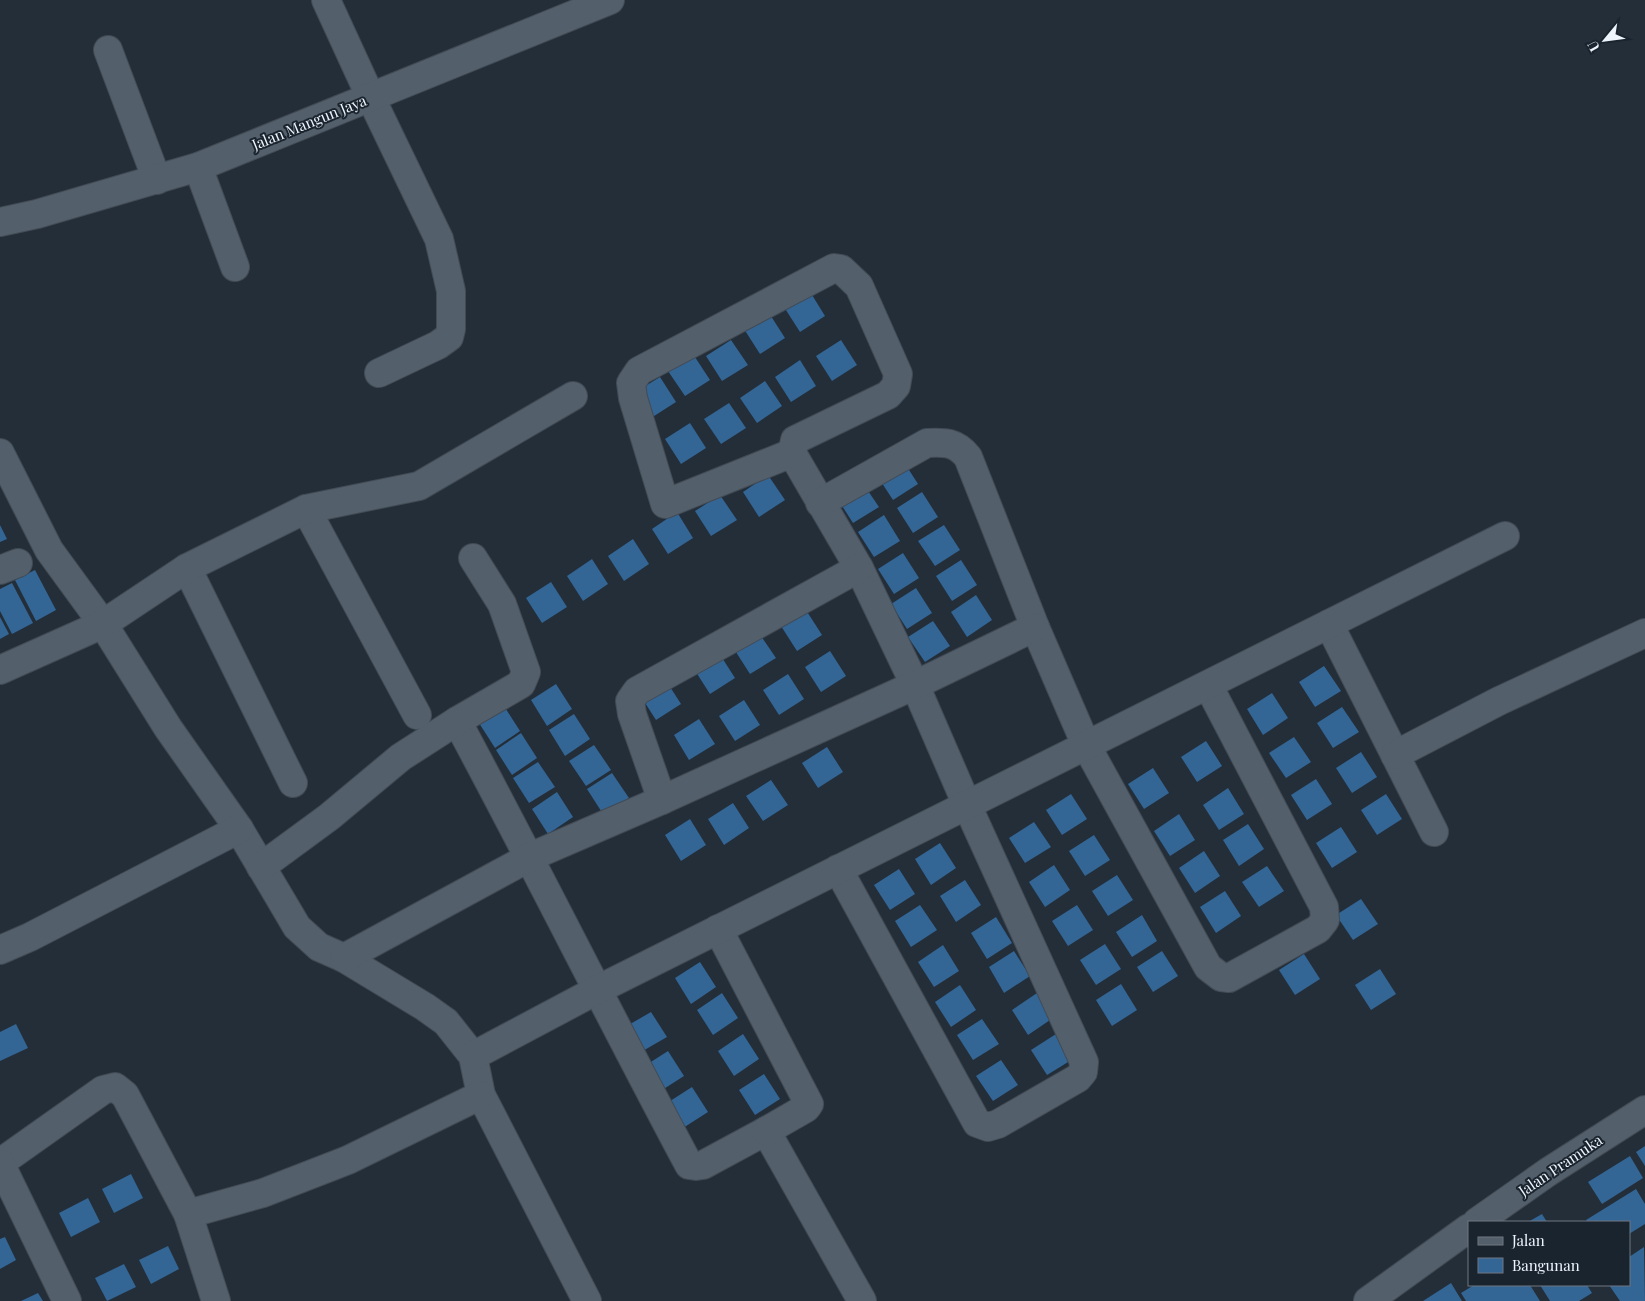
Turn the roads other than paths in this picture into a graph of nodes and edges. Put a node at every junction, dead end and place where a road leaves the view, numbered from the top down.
1 (326, 0) edge
2 (610, 0) edge
3 (108, 50) dead end
4 (371, 98) junction
5 (198, 167) junction
6 (157, 180) junction
7 (0, 222) edge
8 (235, 267) dead end
9 (379, 373) dead end
10 (573, 396) dead end
11 (792, 452) junction
12 (0, 453) edge
13 (820, 503) junction
14 (306, 509) junction
15 (1505, 536) dead end
16 (473, 558) dead end
17 (187, 568) junction
18 (859, 568) junction
19 (103, 624) junction
20 (1329, 624) junction
21 (1035, 626) junction
22 (1645, 633) edge
23 (0, 670) edge
24 (915, 685) junction
25 (1208, 685) junction
26 (417, 714) dead end
27 (457, 721) junction
28 (1086, 745) junction
29 (1395, 755) junction
30 (293, 784) dead end
31 (662, 800) junction
32 (967, 805) junction
33 (239, 829) junction
34 (1434, 832) dead end
35 (530, 858) junction
36 (261, 867) junction
37 (838, 869) junction
38 (718, 929) junction
39 (0, 950) edge
40 (344, 958) junction
41 (597, 990) junction
42 (473, 1056) junction
43 (481, 1095) junction
44 (1645, 1110) edge
45 (766, 1131) junction
46 (0, 1163) edge
47 (188, 1214) junction
48 (1478, 1221) edge
49 (1468, 1229) edge
50 (67, 1301) edge
51 (216, 1301) edge
52 (587, 1301) edge
53 (862, 1301) edge
54 (1368, 1301) edge

1 - 4 street
2 - 4 street, Jalan Mangun Jaya
3 - 6 street
4 - 5 street, Jalan Mangun Jaya
4 - 9 street
5 - 6 street, Jalan Mangun Jaya
5 - 8 street
6 - 7 street, Jalan Mangun Jaya
10 - 14 street
11 - 11 street
11 - 13 street
12 - 19 street
13 - 18 street
13 - 21 street
14 - 17 street
14 - 26 street
15 - 20 street
16 - 27 street
17 - 19 street
17 - 30 street
18 - 24 street
18 - 31 street
19 - 23 street
19 - 33 street
20 - 25 street
20 - 29 street
21 - 24 street
21 - 28 street
22 - 29 street
24 - 31 street
24 - 32 street
25 - 28 street
25 - 28 street
27 - 35 street
27 - 36 street
28 - 32 street
29 - 34 street
31 - 35 street
32 - 37 street
32 - 37 street
33 - 36 street
33 - 39 street
35 - 40 street
35 - 41 street
36 - 40 street
37 - 38 street
38 - 41 street
38 - 45 street
40 - 42 street
41 - 42 street
41 - 45 street
42 - 43 street
43 - 47 street
43 - 52 street
44 - 48 street, Jalan Pramuka
45 - 53 street
46 - 47 street
46 - 50 street
47 - 51 street
49 - 54 street

